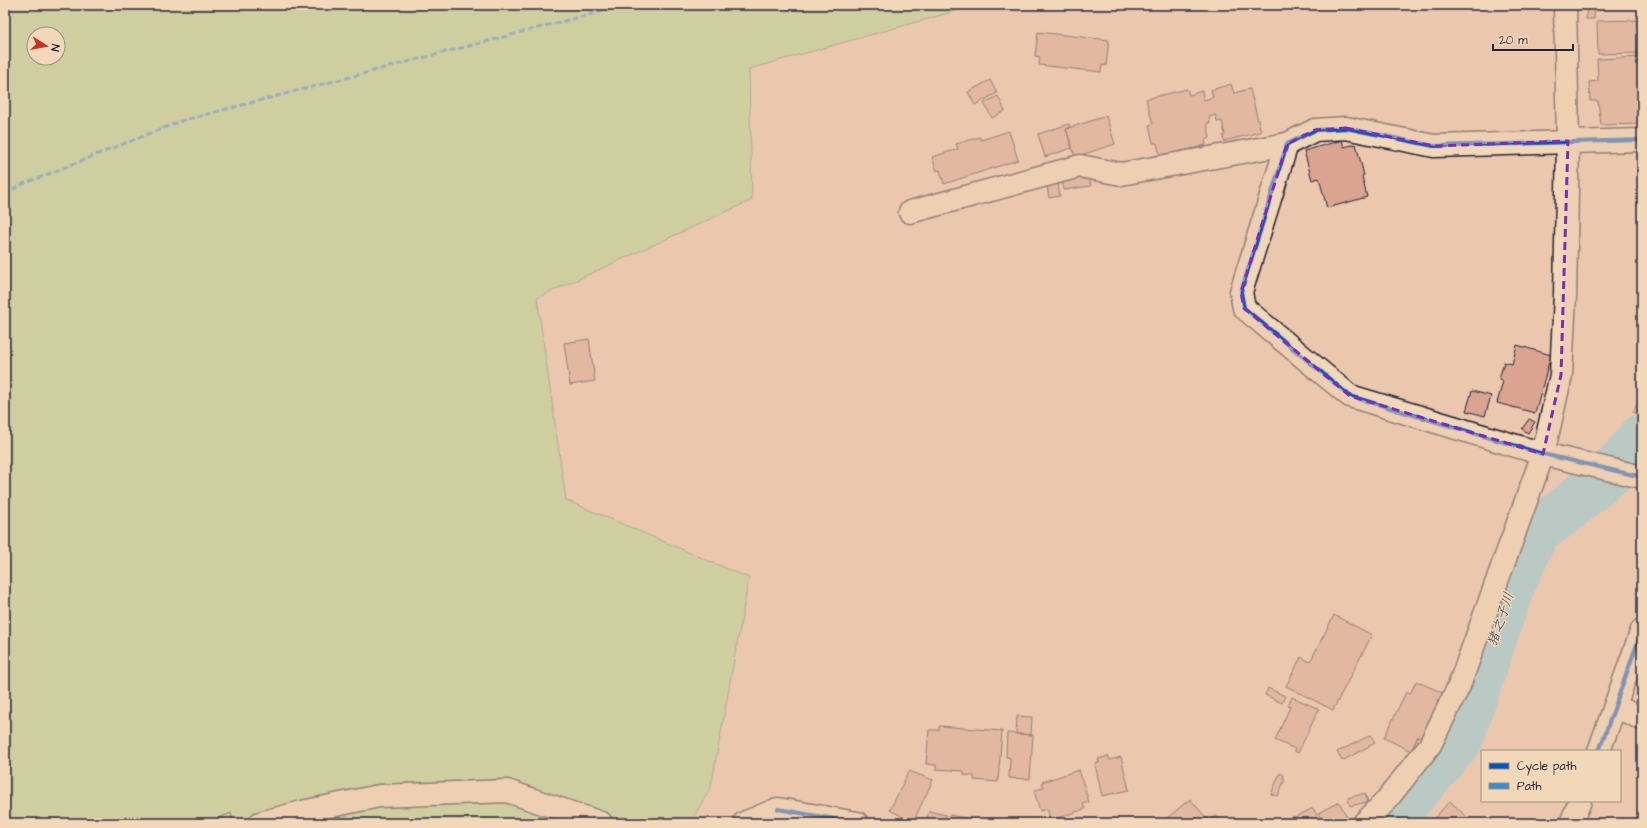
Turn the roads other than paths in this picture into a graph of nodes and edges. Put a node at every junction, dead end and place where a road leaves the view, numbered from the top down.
1 (1565, 5) edge
2 (1642, 140) edge
3 (1568, 141) junction
4 (1287, 144) junction
5 (910, 212) dead end
6 (1543, 454) junction
7 (1640, 477) edge
8 (1642, 630) edge
9 (1615, 706) junction
10 (1642, 719) edge
11 (1598, 750) edge
12 (1580, 802) edge
13 (260, 823) edge
14 (601, 823) edge
15 (744, 823) edge
16 (857, 823) edge
17 (1364, 823) edge
18 (1571, 823) edge

1 - 3 street
2 - 3 street
3 - 4 street
3 - 6 street
4 - 5 street
4 - 6 street
6 - 7 street
6 - 17 street
8 - 9 street
9 - 10 street
9 - 11 street
12 - 18 street
13 - 14 street
15 - 16 street

